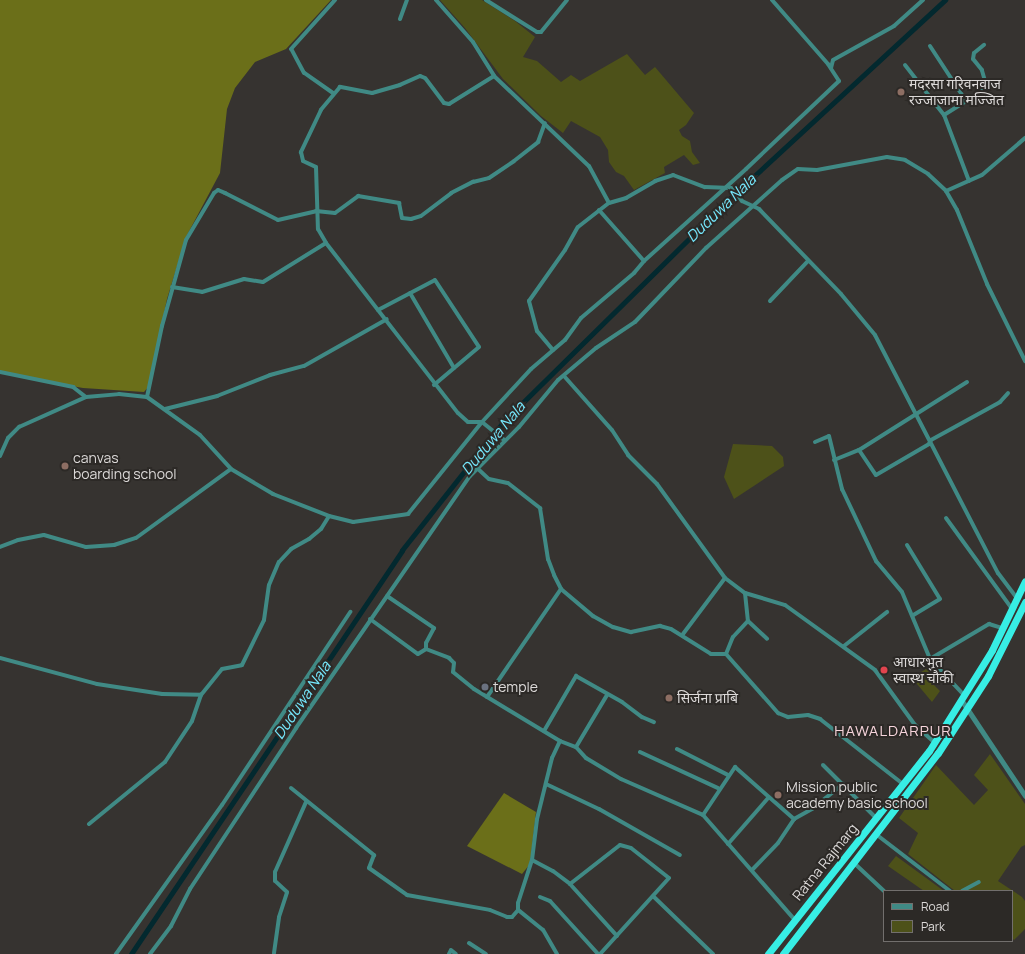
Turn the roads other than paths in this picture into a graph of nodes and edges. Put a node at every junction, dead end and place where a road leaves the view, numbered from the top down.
1 (336, 0) edge
2 (407, 0) edge
3 (436, 0) edge
4 (486, 0) edge
5 (567, 0) edge
6 (772, 0) edge
7 (923, 0) edge
8 (400, 19) dead end
9 (984, 45) dead end
10 (930, 46) dead end
11 (905, 65) dead end
12 (831, 68) junction
13 (494, 76) junction
14 (333, 93) junction
15 (966, 101) junction
16 (944, 115) junction
17 (545, 124) junction
18 (1025, 138) edge
19 (969, 181) junction
20 (722, 188) junction
21 (946, 191) junction
22 (609, 203) junction
23 (754, 205) junction
24 (598, 210) junction
25 (316, 211) junction
26 (326, 243) junction
27 (644, 261) junction
28 (808, 261) junction
29 (172, 288) junction
30 (410, 294) junction
31 (770, 301) dead end
32 (378, 310) junction
33 (387, 319) junction
34 (553, 350) junction
35 (1025, 361) edge
36 (454, 368) junction
37 (0, 372) edge
38 (564, 376) junction
39 (967, 382) dead end
40 (434, 385) junction
41 (1008, 393) dead end
42 (86, 397) junction
43 (147, 397) junction
44 (165, 409) junction
45 (916, 414) junction
46 (482, 422) junction
47 (504, 440) junction
48 (930, 441) junction
49 (815, 442) dead end
50 (859, 450) junction
51 (0, 456) edge
52 (834, 460) junction
53 (477, 468) junction
54 (230, 469) junction
55 (329, 516) junction
56 (946, 518) dead end
57 (907, 545) dead end
58 (0, 547) edge
59 (725, 578) junction
60 (1025, 581) edge
61 (561, 589) junction
62 (745, 593) junction
63 (387, 596) junction
64 (1017, 598) junction
65 (1025, 602) edge
66 (1012, 609) junction
67 (350, 612) dead end
68 (887, 612) dead end
69 (913, 615) junction
70 (370, 619) junction
71 (748, 621) junction
72 (1002, 628) junction
73 (683, 634) junction
74 (767, 639) dead end
75 (844, 646) junction
76 (426, 649) junction
77 (726, 654) junction
78 (0, 658) edge
79 (930, 659) junction
80 (607, 694) junction
81 (201, 695) junction
82 (487, 696) junction
83 (964, 698) junction
84 (967, 710) junction
85 (654, 722) dead end
86 (544, 731) junction
87 (560, 741) junction
88 (935, 743) junction
89 (576, 747) junction
90 (677, 749) dead end
91 (640, 752) dead end
92 (823, 765) dead end
93 (728, 775) junction
94 (546, 784) junction
95 (843, 784) junction
96 (903, 784) junction
97 (291, 788) dead end
98 (718, 788) junction
99 (1025, 796) edge
100 (769, 797) junction
101 (306, 802) junction
102 (704, 815) junction
103 (794, 819) junction
104 (876, 819) junction
105 (89, 824) dead end
106 (877, 835) junction
107 (728, 844) junction
108 (680, 855) dead end
109 (532, 860) junction
110 (854, 864) junction
111 (752, 870) junction
112 (979, 882) dead end
113 (570, 884) junction
114 (883, 890) edge
115 (949, 890) edge
116 (964, 890) edge
117 (540, 897) dead end
118 (654, 897) junction
119 (518, 910) junction
120 (795, 920) junction
121 (617, 936) junction
122 (469, 943) dead end
123 (116, 954) edge
124 (150, 954) edge
125 (275, 954) edge
126 (449, 954) edge
127 (456, 954) edge
128 (486, 954) edge
129 (557, 954) edge
130 (599, 954) edge
131 (713, 954) edge
132 (768, 954) edge
133 (783, 954) edge

1 - 14 street
2 - 8 street
3 - 13 street
4 - 5 street
6 - 12 street
7 - 12 street
9 - 15 street
10 - 15 street
11 - 16 street
12 - 20 street
13 - 14 street
13 - 17 street
14 - 25 street
15 - 16 street
16 - 19 street
17 - 22 street
17 - 25 street
18 - 19 street
19 - 21 street
20 - 22 street
20 - 23 street
20 - 27 street
21 - 23 street
21 - 35 street
22 - 24 street
23 - 28 street
23 - 38 street
24 - 27 street
24 - 34 street
25 - 26 street
25 - 29 street
26 - 29 street
26 - 32 street
27 - 34 street
28 - 31 street
28 - 45 street
29 - 43 street
30 - 32 street
30 - 36 street
30 - 36 street
32 - 33 street
33 - 40 street
33 - 44 street
34 - 46 street
36 - 40 street
37 - 42 street
38 - 47 street
38 - 59 street
39 - 45 street
40 - 46 street
41 - 48 street
42 - 43 street
42 - 51 street
43 - 44 street
44 - 54 street
45 - 48 street
45 - 50 street
46 - 47 street
46 - 55 street
47 - 53 street
48 - 50 street
48 - 64 street
49 - 52 street
50 - 52 street
52 - 69 street
53 - 61 street
53 - 63 street
54 - 55 street
54 - 58 street
55 - 81 street
56 - 66 street
57 - 69 street
59 - 62 street
59 - 73 street
60 - 64 highway, Ratna Rajmarg
61 - 73 street
61 - 82 street
62 - 71 street
62 - 75 street
63 - 70 street
63 - 76 street
64 - 66 highway, Ratna Rajmarg
65 - 84 highway, Ratna Rajmarg
66 - 72 highway, Ratna Rajmarg
67 - 123 street
68 - 75 street
69 - 79 street
70 - 76 street
70 - 124 street
71 - 74 street
71 - 77 street
72 - 79 street
72 - 83 highway, Ratna Rajmarg
73 - 77 street
75 - 88 street
76 - 82 street
77 - 96 street
78 - 81 street
79 - 83 street
80 - 85 street
80 - 86 street
80 - 89 street
81 - 105 street
82 - 86 street
83 - 84 street
83 - 88 highway, Ratna Rajmarg
84 - 99 street
84 - 106 highway, Ratna Rajmarg
86 - 87 street
87 - 89 street
87 - 94 street
88 - 96 highway, Ratna Rajmarg
89 - 102 street
90 - 93 street
91 - 98 street
92 - 95 street
93 - 98 street
93 - 100 street
94 - 108 street
94 - 109 street
95 - 103 street
95 - 104 street
96 - 104 highway, Ratna Rajmarg
97 - 101 street
98 - 102 street
100 - 103 street
100 - 107 street
101 - 119 street
101 - 125 street
102 - 107 street
103 - 111 street
104 - 120 highway, Ratna Rajmarg
106 - 110 highway, Ratna Rajmarg
106 - 115 street
107 - 111 street
109 - 113 street
109 - 119 street
110 - 114 street
110 - 133 highway, Ratna Rajmarg
111 - 120 street
112 - 116 street
113 - 118 street
113 - 121 street
117 - 130 street
118 - 121 street
118 - 131 street
119 - 129 street
120 - 132 highway, Ratna Rajmarg
121 - 130 street
122 - 128 street
126 - 127 street

